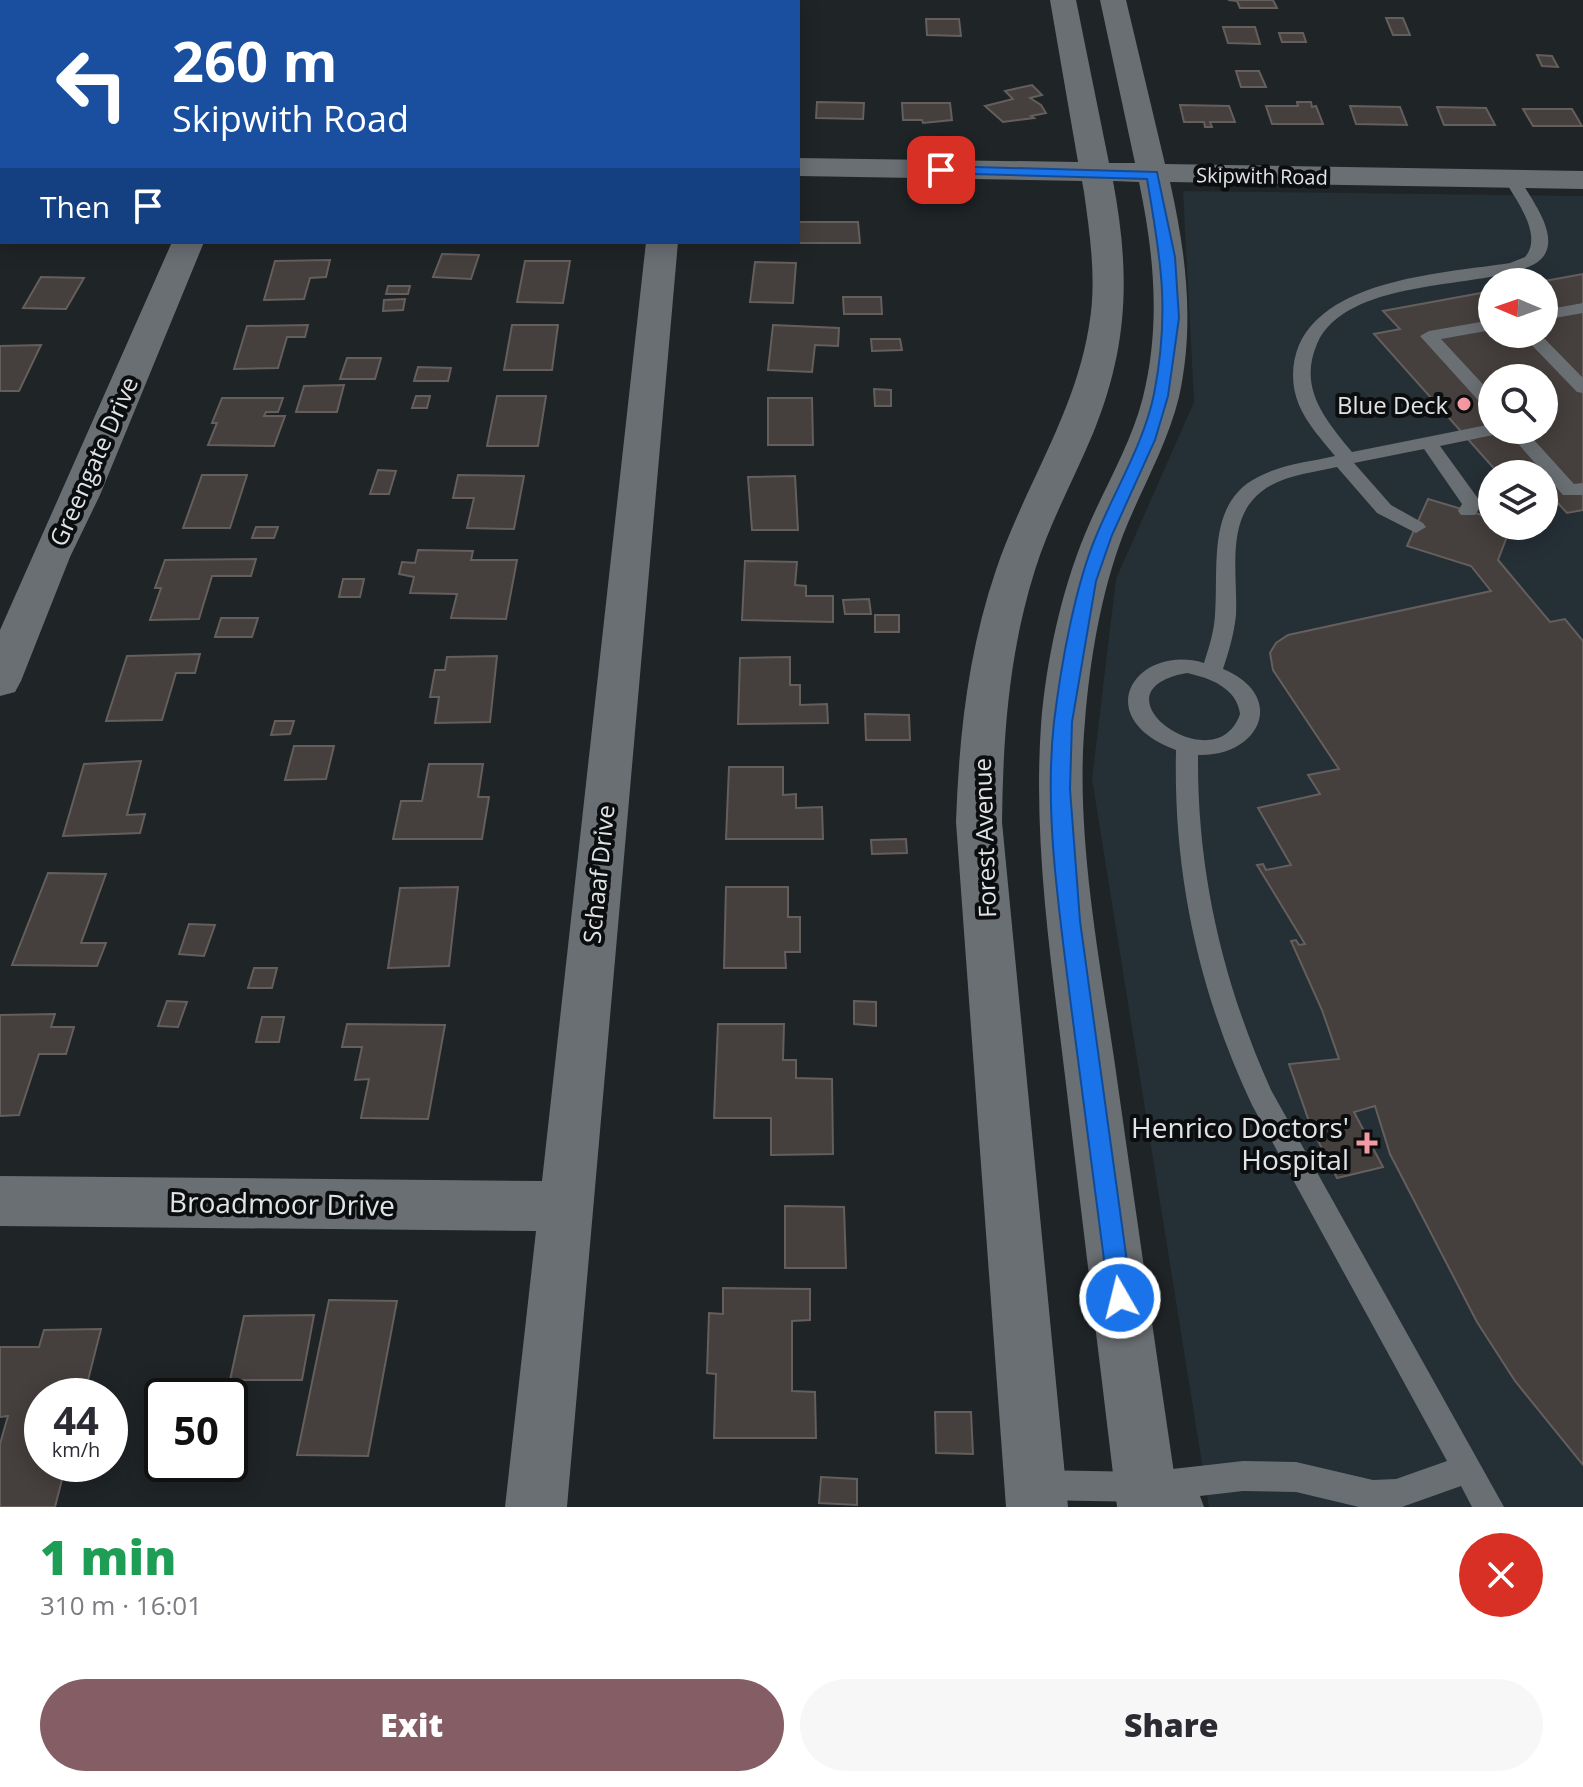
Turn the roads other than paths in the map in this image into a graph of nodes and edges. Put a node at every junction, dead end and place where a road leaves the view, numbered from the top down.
1 (1063, 0) edge
2 (1113, 0) edge
3 (800, 167) edge
4 (1096, 174) junction
5 (1152, 175) junction
6 (1512, 179) junction
7 (1583, 180) edge
8 (187, 244) edge
9 (662, 244) edge
10 (1583, 308) edge
11 (1558, 312) edge
12 (1478, 327) edge
13 (1544, 348) edge
14 (1583, 388) edge
15 (1478, 390) edge
16 (1478, 433) edge
17 (1428, 442) junction
18 (1528, 444) edge
19 (1344, 460) junction
20 (1583, 489) edge
21 (1468, 511) dead end
22 (1416, 527) dead end
23 (1212, 672) junction
24 (0, 681) edge
25 (1187, 746) junction
26 (0, 1201) edge
27 (565, 1206) junction
28 (1467, 1469) junction
29 (1036, 1496) edge
30 (1161, 1500) edge
31 (536, 1507) edge
32 (1489, 1507) edge

1 - 4 main road, Forest Avenue
2 - 5 main road
3 - 4 main road, Skipwith Road
4 - 5 main road, Skipwith Road
4 - 29 main road, Forest Avenue
5 - 6 main road, Skipwith Road
5 - 30 main road
6 - 7 main road, Skipwith Road
6 - 19 lane
8 - 24 main road, Greengate Drive
9 - 27 main road, Schaaf Drive
10 - 11 lane
12 - 15 lane
13 - 14 lane
16 - 17 lane
17 - 19 lane
17 - 21 lane
18 - 20 lane
19 - 22 lane
19 - 23 lane
23 - 25 lane
23 - 25 lane
25 - 28 lane
26 - 27 main road, Broadmoor Drive
27 - 31 main road, Schaaf Drive
28 - 30 lane
28 - 32 lane
29 - 30 lane

